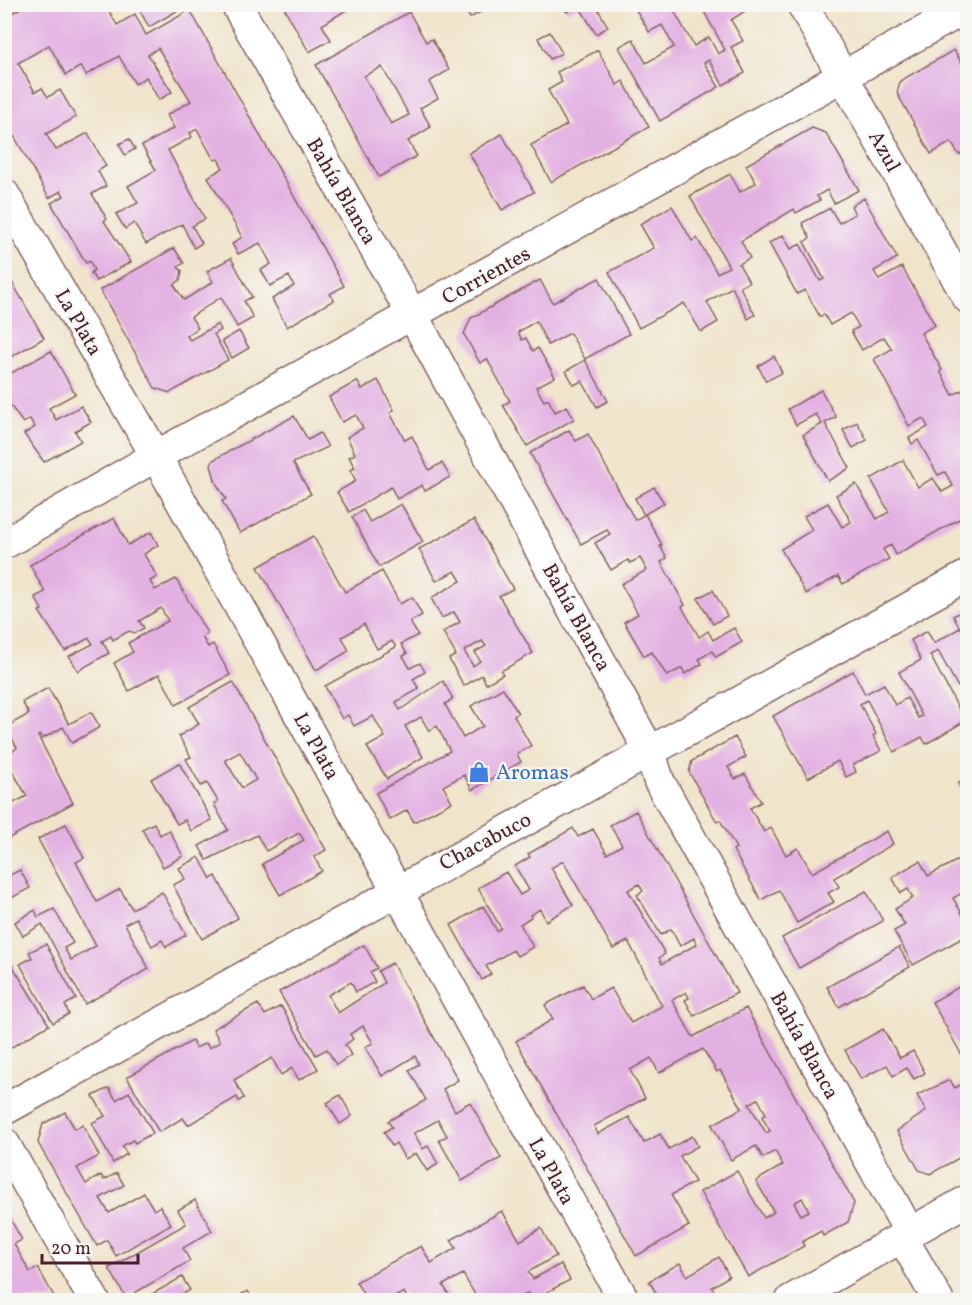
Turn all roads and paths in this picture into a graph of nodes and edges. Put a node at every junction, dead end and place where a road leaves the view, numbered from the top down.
1 (236, 4) edge
2 (802, 4) edge
3 (968, 7) edge
4 (843, 76) junction
5 (4, 194) edge
6 (968, 298) edge
7 (413, 316) junction
8 (156, 456) junction
9 (4, 544) edge
10 (968, 575) edge
11 (650, 752) junction
12 (397, 889) junction
13 (4, 1110) edge
14 (4, 1143) edge
15 (968, 1200) edge
16 (906, 1235) junction
17 (94, 1300) edge
18 (624, 1300) edge
19 (791, 1300) edge
20 (938, 1300) edge

1 - 7 street, Bahía Blanca
2 - 4 street, Azul
3 - 4 street, Corrientes
4 - 6 street, Azul
4 - 7 street, Corrientes
5 - 8 street, La Plata
7 - 8 street, Corrientes
7 - 11 street, Bahía Blanca
8 - 9 street, Corrientes
8 - 12 street, La Plata
10 - 11 street, Chacabuco
11 - 12 street, Chacabuco
11 - 16 street, Bahía Blanca
12 - 13 street, Chacabuco
12 - 18 street, La Plata
14 - 17 street
15 - 16 street
16 - 19 street
16 - 20 street, Bahía Blanca

